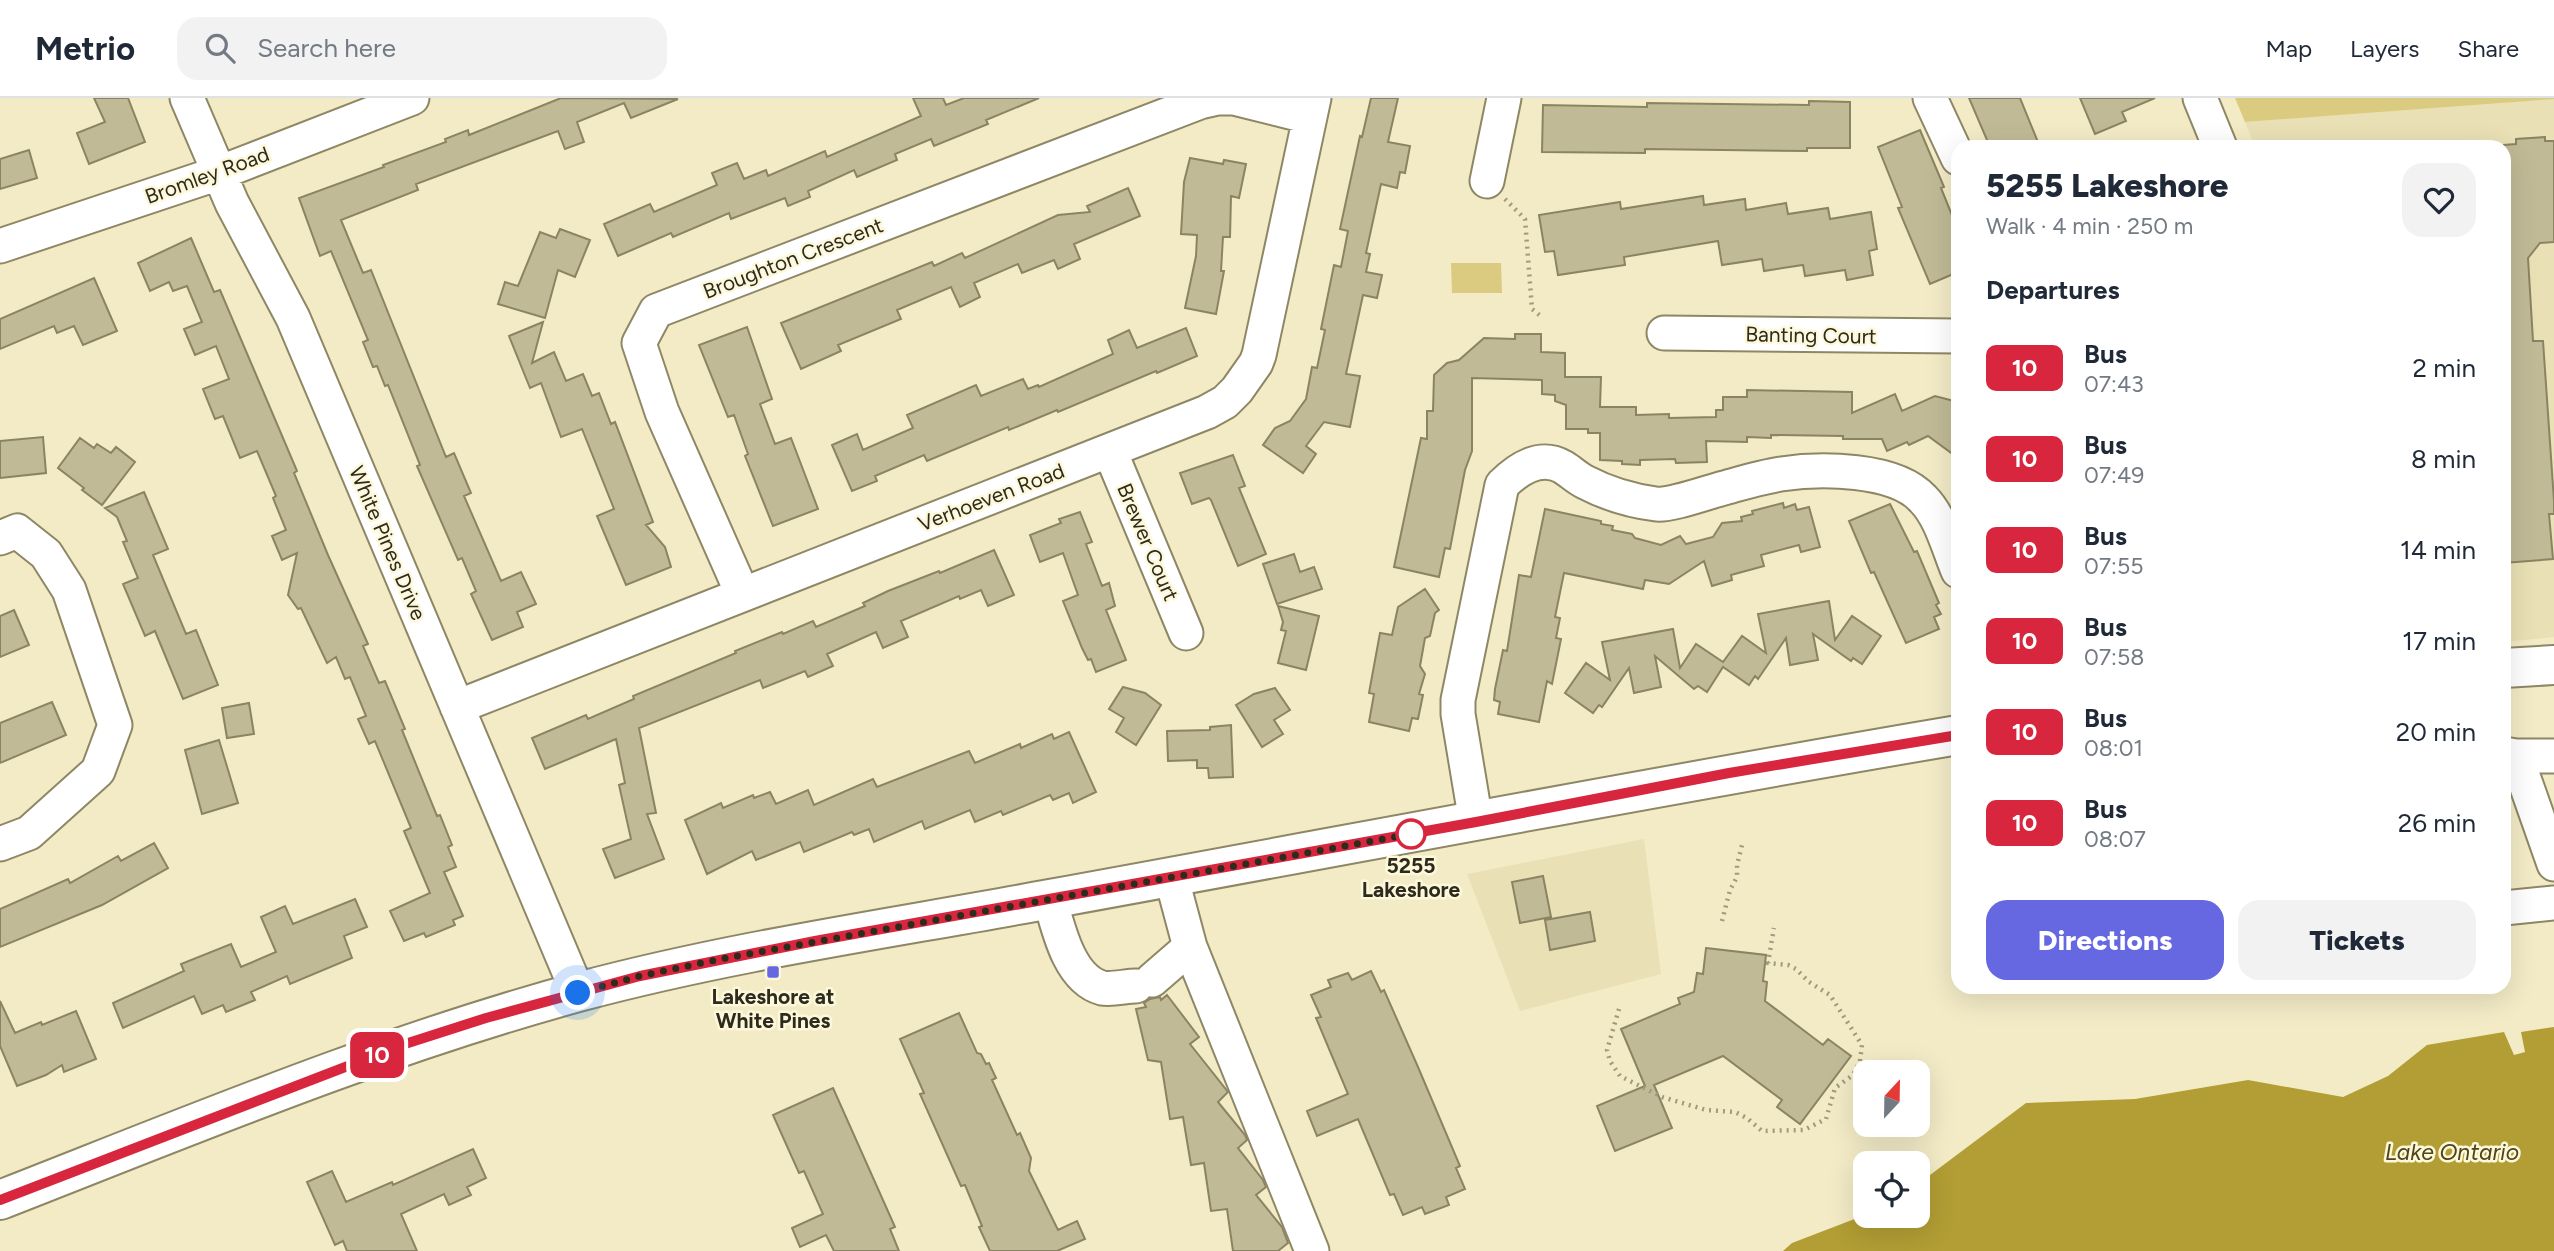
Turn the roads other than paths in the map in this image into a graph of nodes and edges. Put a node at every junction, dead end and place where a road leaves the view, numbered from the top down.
1 (187, 98) edge
2 (412, 98) edge
3 (1219, 98) edge
4 (1504, 98) edge
5 (1930, 98) edge
6 (2200, 98) edge
7 (1312, 108) edge
8 (2217, 140) edge
9 (1951, 143) edge
10 (219, 173) junction
11 (1487, 181) road end
12 (0, 246) edge
13 (1664, 334) dead end
14 (1951, 336) edge
15 (1110, 451) junction
16 (0, 538) edge
17 (1951, 554) edge
18 (742, 593) junction
19 (1186, 633) dead end
20 (2554, 665) edge
21 (2511, 668) edge
22 (457, 707) junction
23 (1951, 736) edge
24 (2511, 755) edge
25 (2554, 755) edge
26 (2511, 757) edge
27 (1476, 822) junction
28 (0, 844) edge
29 (2554, 864) edge
30 (1171, 876) junction
31 (1050, 899) junction
32 (2554, 903) edge
33 (2511, 907) edge
34 (1190, 947) junction
35 (578, 993) junction
36 (0, 1200) edge
37 (1312, 1251) edge

1 - 10 street, White Pines Drive
2 - 10 street, Bromley Road
3 - 7 street, Broughton Crescent
3 - 18 street, Broughton Crescent
4 - 11 street
5 - 9 street
6 - 8 street
7 - 15 street, Verhoeven Road
10 - 12 street, Bromley Road
10 - 22 street, White Pines Drive
13 - 14 street, Banting Court
15 - 18 street, Verhoeven Road
15 - 19 street, Brewer Court
16 - 28 street
17 - 27 street
18 - 22 street, Verhoeven Road
20 - 21 main road
22 - 35 street, White Pines Drive
23 - 27 main road
24 - 25 street
26 - 29 street
27 - 30 main road
30 - 31 main road
30 - 34 street
31 - 34 street
31 - 35 main road
32 - 33 street
34 - 37 street
35 - 36 main road

